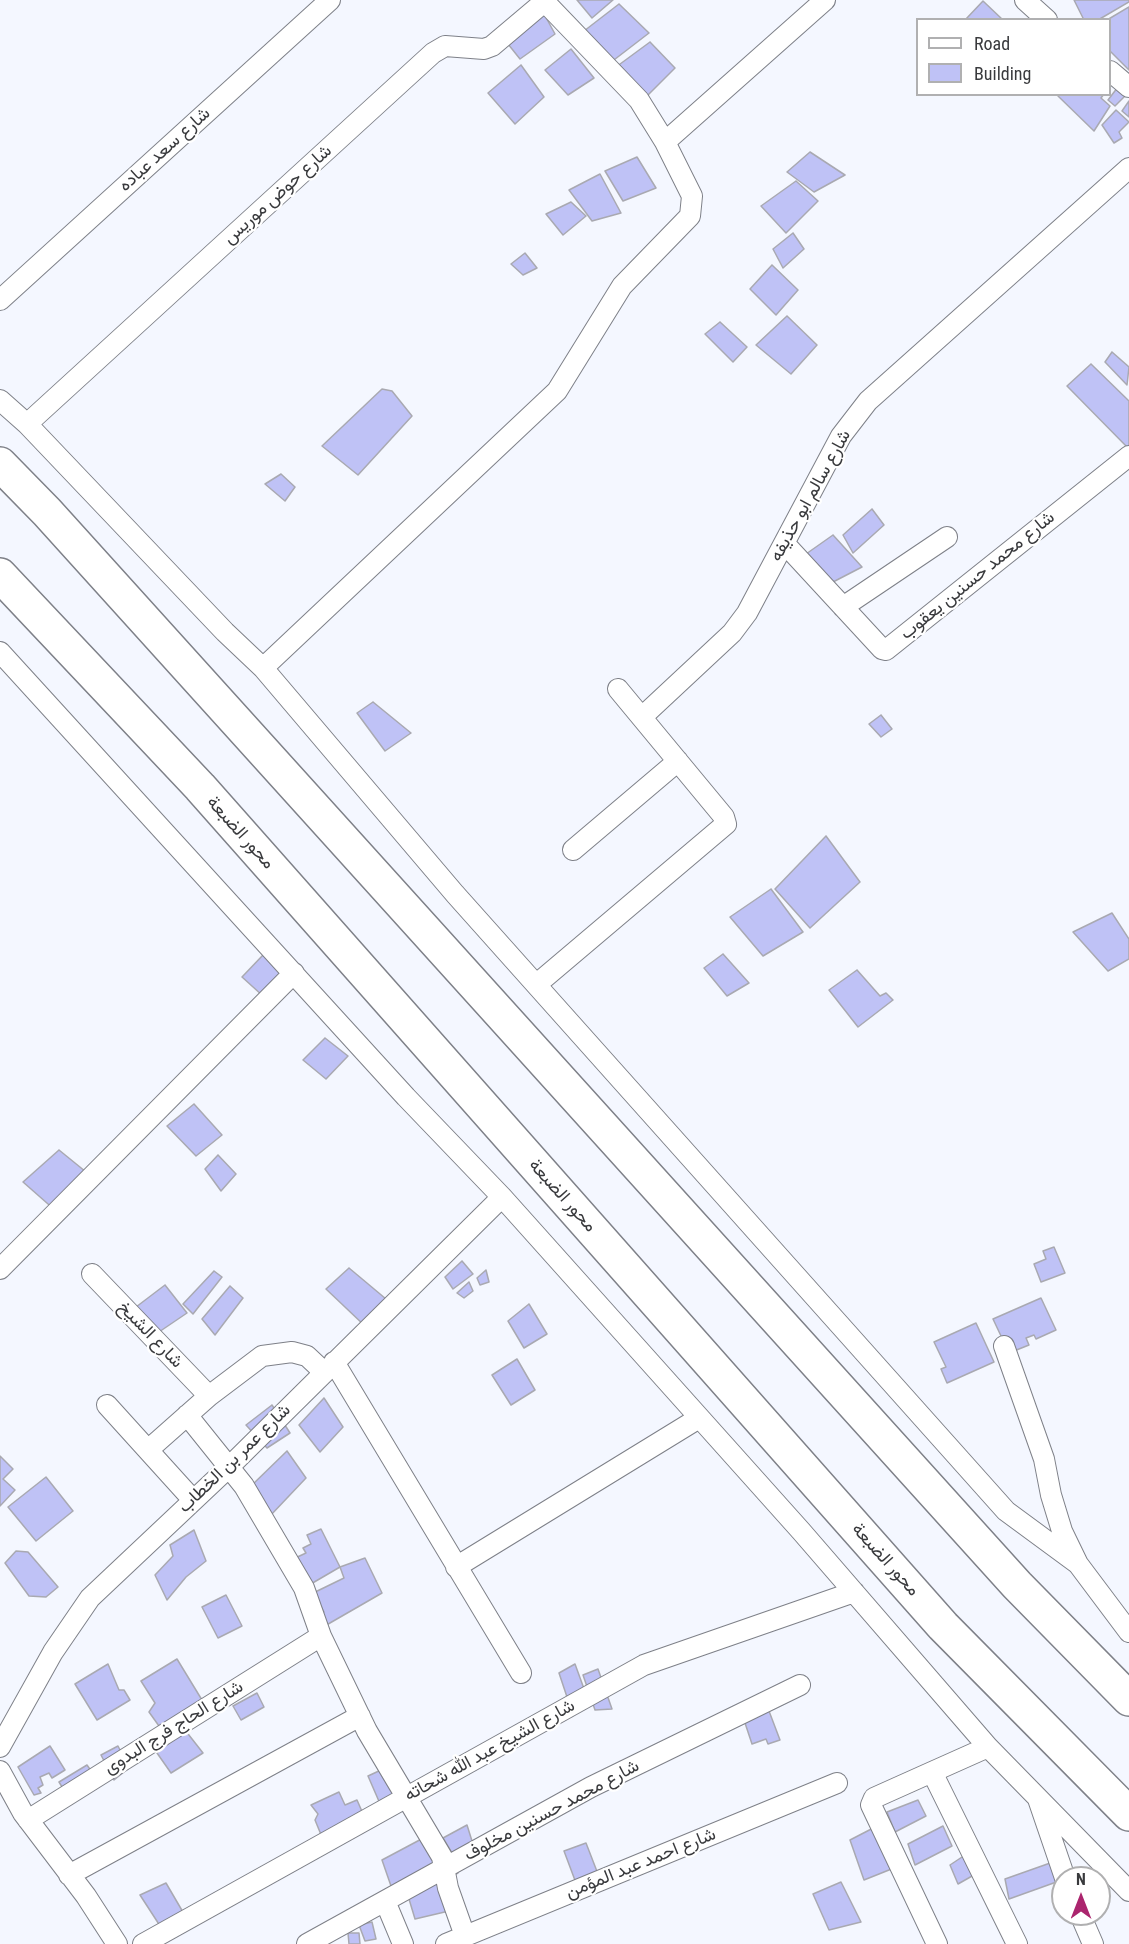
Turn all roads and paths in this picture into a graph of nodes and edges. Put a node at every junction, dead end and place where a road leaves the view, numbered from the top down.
1 (330, 0) edge
2 (825, 0) edge
3 (1025, 0) edge
4 (544, 1) edge
5 (1045, 18) edge
6 (1111, 72) edge
7 (1129, 87) edge
8 (665, 142) junction
9 (1129, 168) edge
10 (0, 300) edge
11 (0, 400) edge
12 (27, 424) junction
13 (1129, 456) edge
14 (0, 464) edge
15 (947, 537) dead end
16 (785, 544) junction
17 (0, 575) edge
18 (843, 607) junction
19 (0, 652) edge
20 (262, 668) junction
21 (618, 689) dead end
22 (642, 717) junction
23 (678, 761) junction
24 (573, 850) dead end
25 (294, 973) junction
26 (537, 984) junction
27 (502, 1197) junction
28 (0, 1269) edge
29 (92, 1274) dead end
30 (1004, 1346) dead end
31 (329, 1367) junction
32 (209, 1396) junction
33 (107, 1405) dead end
34 (187, 1415) junction
35 (699, 1418) junction
36 (148, 1450) junction
37 (229, 1467) junction
38 (193, 1500) junction
39 (1078, 1564) junction
40 (456, 1567) junction
41 (854, 1592) junction
42 (1129, 1632) edge
43 (321, 1636) junction
44 (522, 1673) dead end
45 (801, 1685) dead end
46 (1129, 1699) edge
47 (360, 1716) junction
48 (0, 1747) edge
49 (988, 1747) junction
50 (0, 1771) edge
51 (932, 1772) junction
52 (837, 1783) dead end
53 (1036, 1794) junction
54 (406, 1798) junction
55 (1129, 1814) edge
56 (28, 1820) junction
57 (1061, 1866) edge
58 (444, 1868) junction
59 (69, 1875) junction
60 (1129, 1891) edge
61 (385, 1901) junction
62 (1085, 1926) edge
63 (455, 1940) edge
64 (117, 1944) edge
65 (143, 1944) edge
66 (307, 1944) edge
67 (403, 1944) edge
68 (938, 1944) edge
69 (1017, 1944) edge
70 (1093, 1944) edge

1 - 10 street, شارع سعد عباده
2 - 8 street
3 - 5 street
4 - 8 street
4 - 12 street, شارع حوض موريس
6 - 7 street
8 - 20 street
9 - 16 street, شارع سالم ابو حذيفه
11 - 12 street
12 - 20 street
13 - 18 street, شارع محمد حسنين يعقوب
14 - 46 highway
15 - 18 street
16 - 18 street, شارع محمد حسنين يعقوب
16 - 22 street, شارع سالم ابو حذيفه
17 - 55 highway, محور الضبعة
19 - 25 street
20 - 26 street
21 - 22 street
22 - 23 street
23 - 24 street
23 - 26 street
25 - 27 street
25 - 28 street
26 - 39 street
27 - 31 street, شارع عمر بن الخطاب
27 - 35 street
29 - 32 street, شارع الشيخ
30 - 39 street
31 - 32 street
31 - 37 street, شارع عمر بن الخطاب
31 - 40 street
32 - 34 street
33 - 36 street
34 - 36 street
34 - 37 street
35 - 40 street
35 - 41 street
36 - 38 street
37 - 38 street, شارع عمر بن الخطاب
37 - 43 street
38 - 48 street, شارع عمر بن الخطاب
39 - 42 street
40 - 44 street
41 - 49 street
41 - 54 street, شارع الشيخ عبد الله شحاته
43 - 47 street
43 - 56 street, شارع الحاج فرج البدوى
45 - 58 street, شارع محمد حسنين مخلوف
47 - 54 street
47 - 59 street
49 - 51 street
49 - 53 street
50 - 56 street
51 - 68 street
51 - 69 street
52 - 63 street, شارع احمد عبد المؤمن
53 - 57 street
53 - 60 street
54 - 58 street
54 - 65 street, شارع الشيخ عبد الله شحاته
56 - 59 street
58 - 61 street, شارع محمد حسنين مخلوف
58 - 63 street
59 - 64 street
61 - 66 street, شارع محمد حسنين مخلوف
61 - 67 street
62 - 70 street

